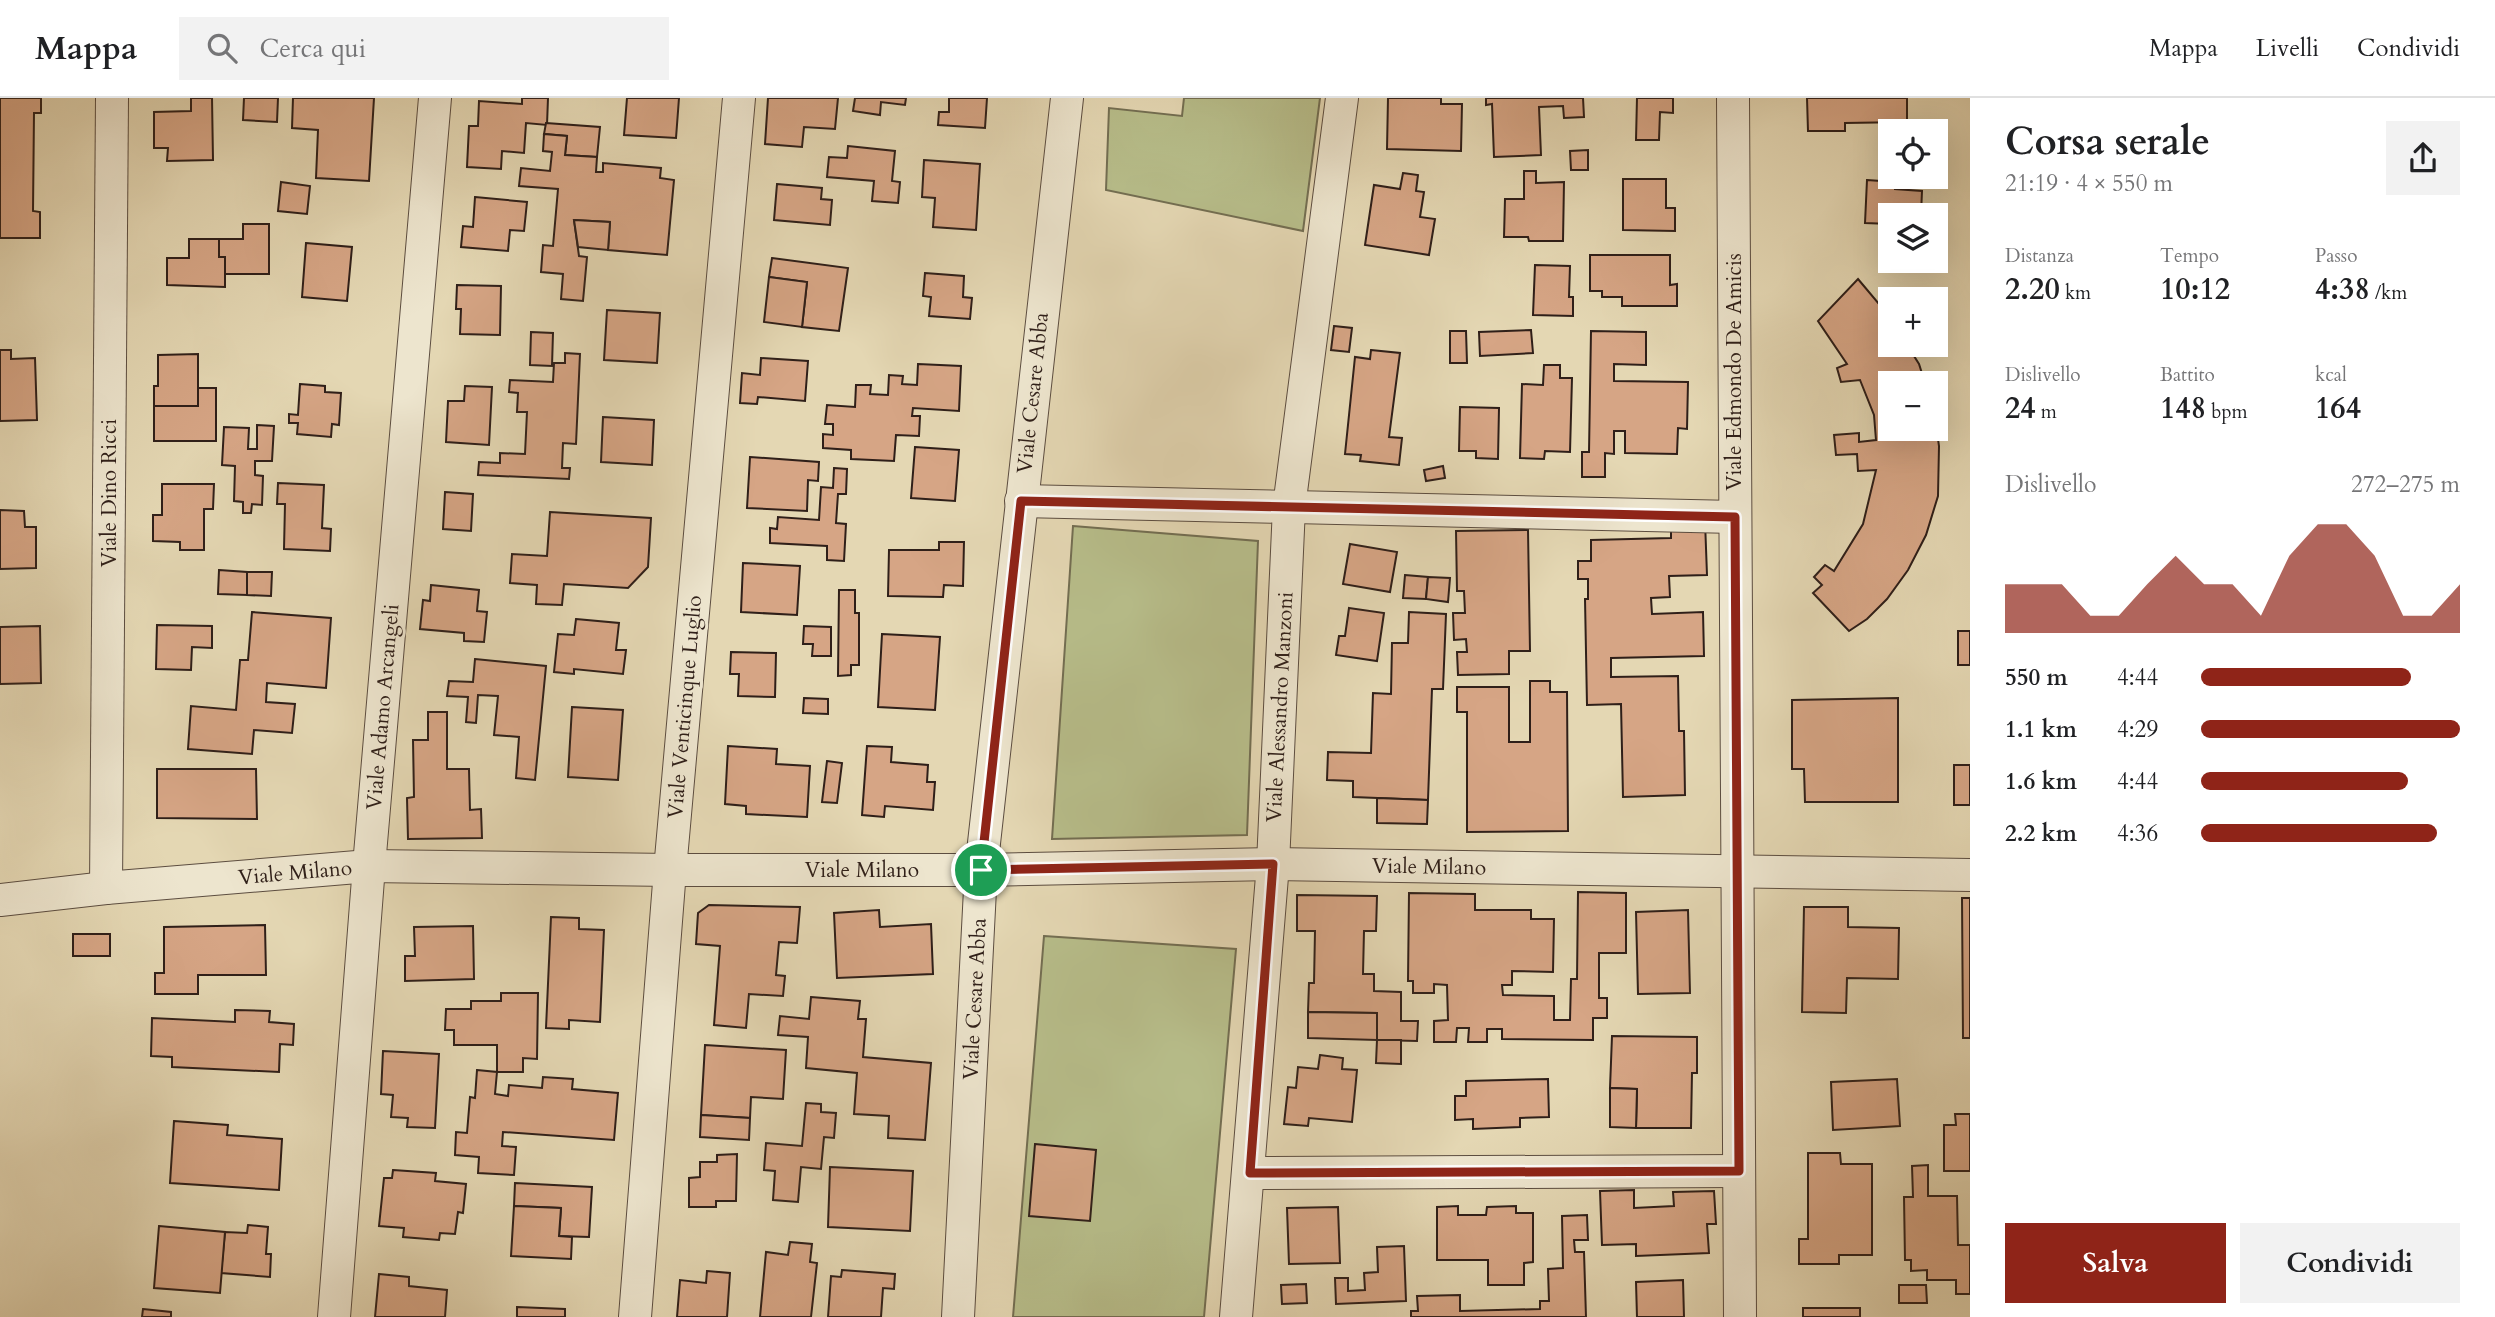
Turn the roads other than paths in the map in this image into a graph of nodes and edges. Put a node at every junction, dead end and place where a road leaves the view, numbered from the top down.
1 (112, 98) edge
2 (435, 98) edge
3 (738, 98) edge
4 (1067, 98) edge
5 (1342, 98) edge
6 (1733, 98) edge
7 (1021, 501) junction
8 (1289, 507) junction
9 (1735, 517) junction
10 (1273, 864) junction
11 (369, 866) junction
12 (670, 870) junction
13 (981, 870) junction
14 (1737, 871) junction
15 (1970, 875) edge
16 (106, 888) junction
17 (2, 902) edge
18 (1739, 1171) junction
19 (1250, 1173) junction
20 (334, 1317) edge
21 (635, 1317) edge
22 (958, 1317) edge
23 (1237, 1317) edge
24 (1740, 1317) edge

1 - 16 street, Viale Dino Ricci
2 - 11 street, Viale Adamo Arcangeli
3 - 12 street, Viale Venticinque Luglio
4 - 7 street, Viale Cesare Abba
5 - 8 street, Viale Alessandro Manzoni
6 - 9 street, Viale Edmondo De Amicis
7 - 8 street
7 - 13 street, Viale Cesare Abba
8 - 9 street
8 - 10 street, Viale Alessandro Manzoni
9 - 14 street, Viale Edmondo De Amicis
10 - 13 street, Viale Milano
10 - 14 street, Viale Milano
10 - 19 street, Viale Alessandro Manzoni
11 - 12 street, Viale Milano
11 - 16 street, Viale Milano
11 - 20 street, Viale Adamo Arcangeli
12 - 13 street, Viale Milano
12 - 21 street, Viale Venticinque Luglio
13 - 22 street, Viale Cesare Abba
14 - 15 street, Viale Milano
14 - 18 street, Viale Edmondo De Amicis
16 - 17 street, Viale Milano
18 - 19 street
18 - 24 street, Viale Edmondo De Amicis
19 - 23 street, Viale Alessandro Manzoni

